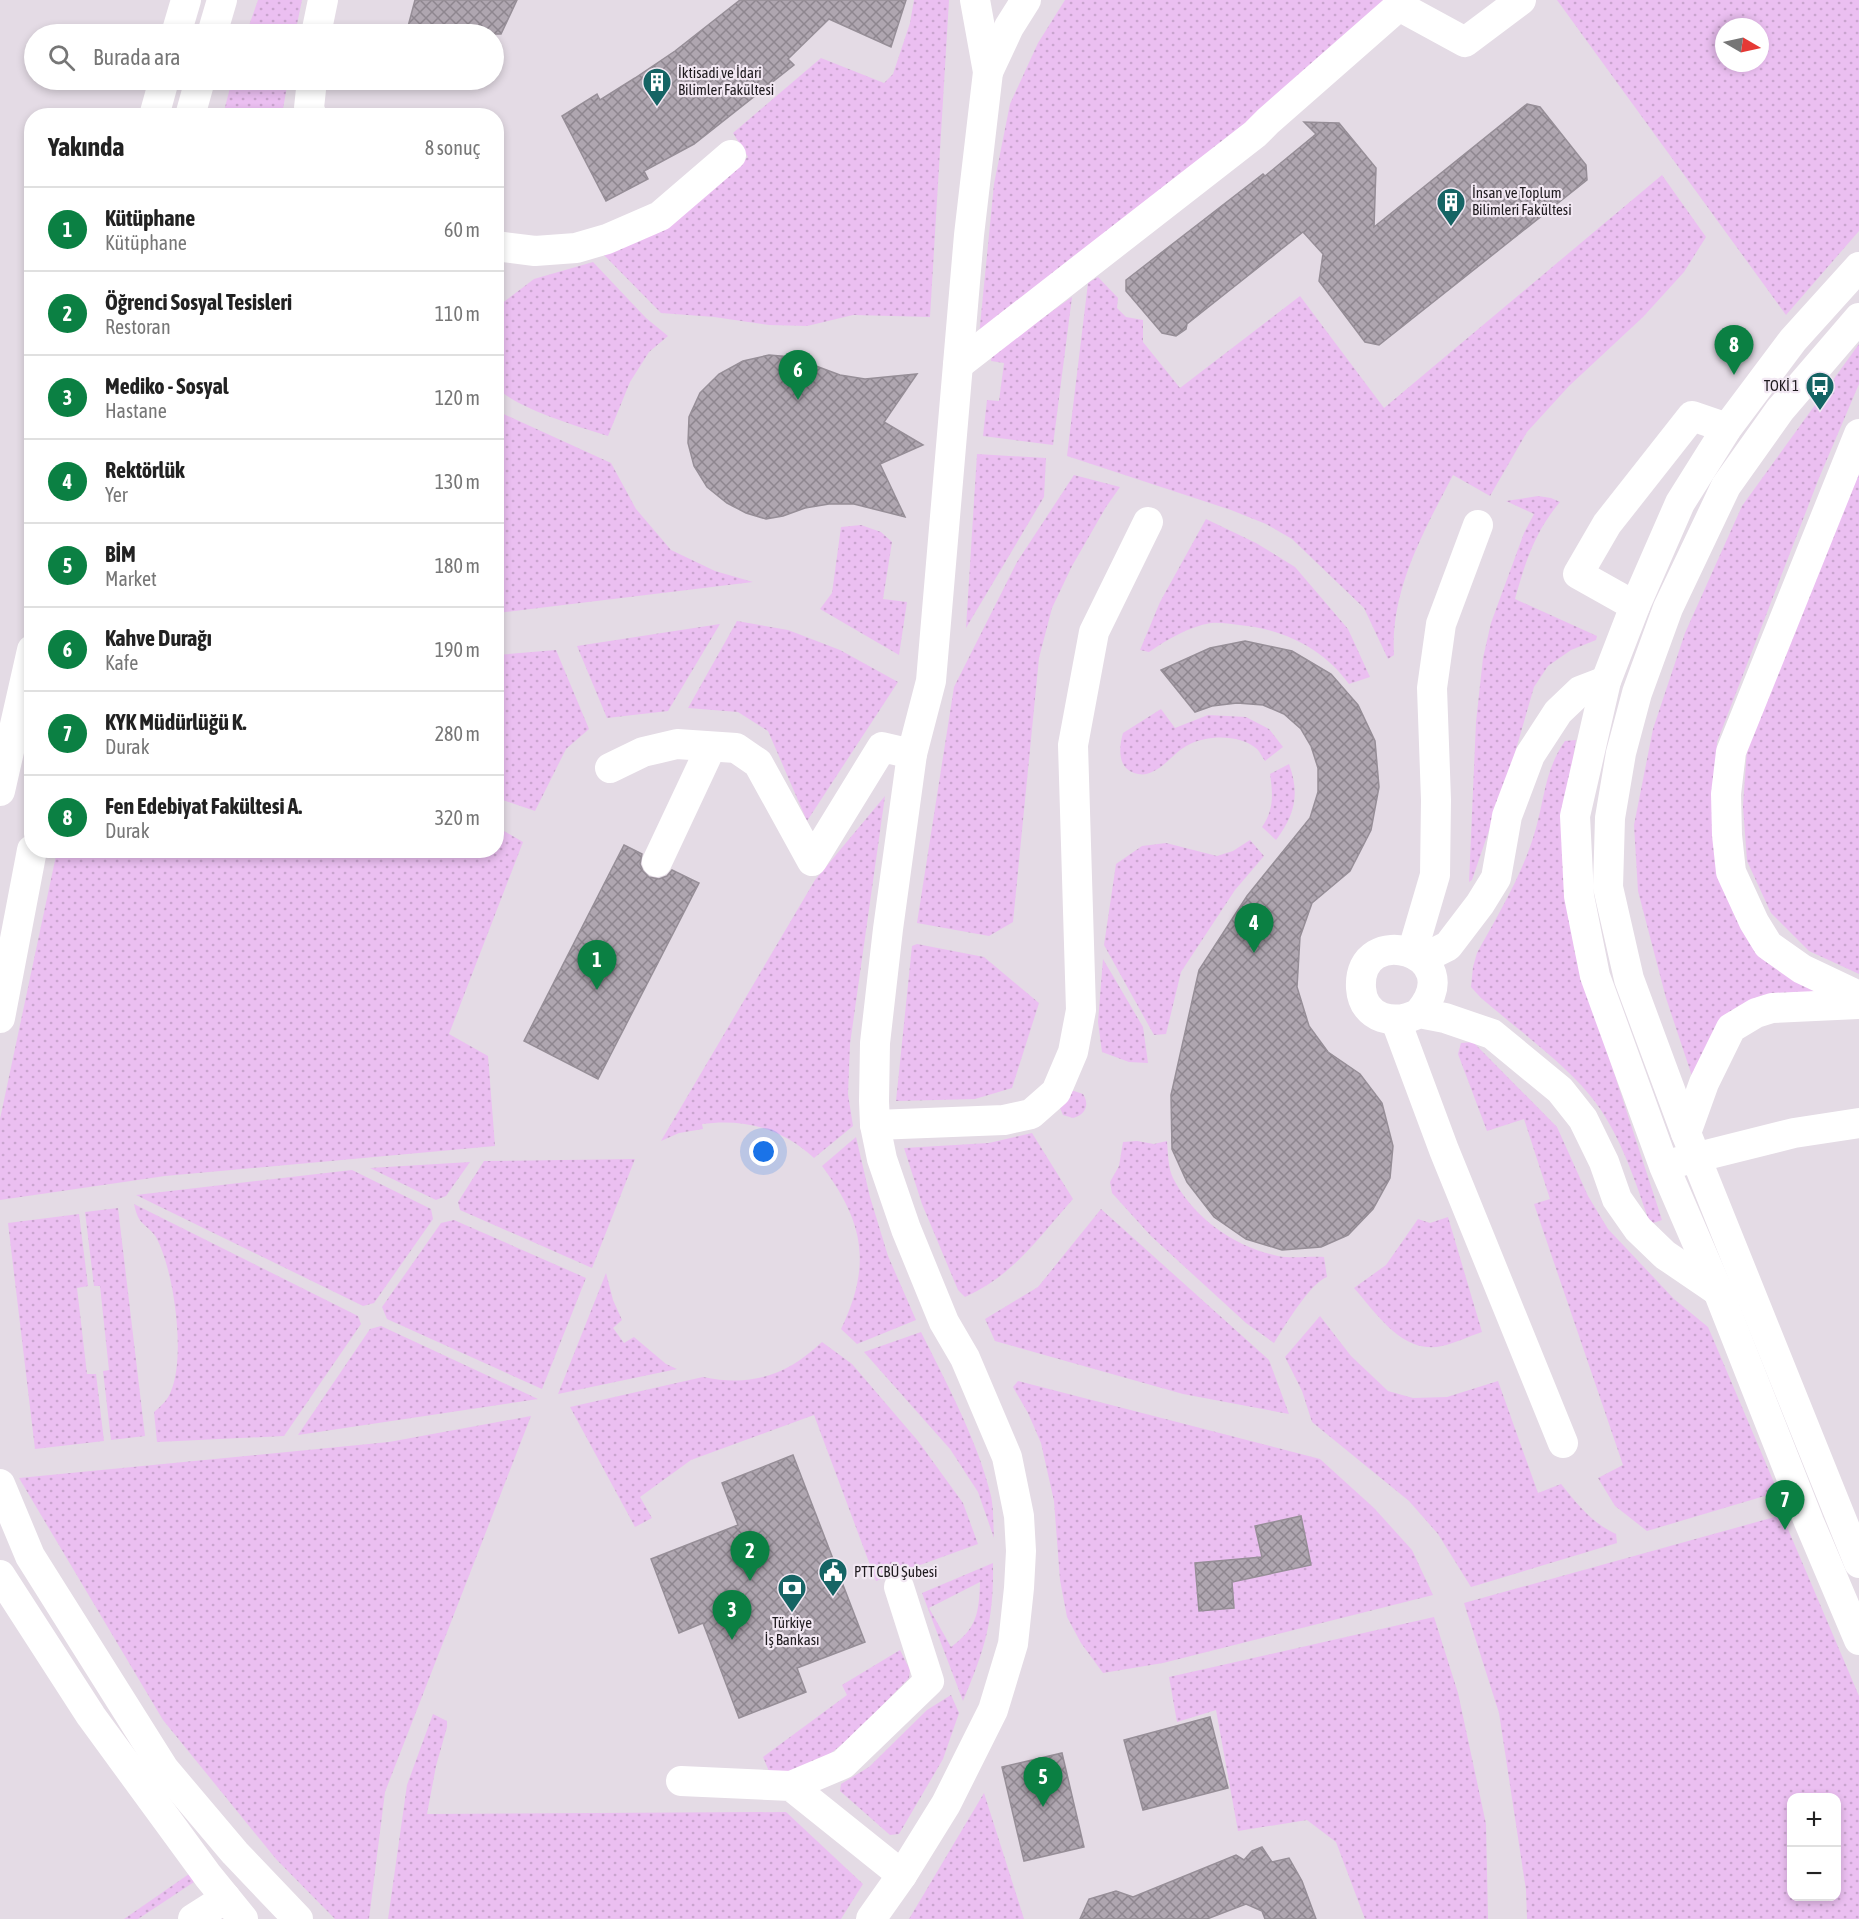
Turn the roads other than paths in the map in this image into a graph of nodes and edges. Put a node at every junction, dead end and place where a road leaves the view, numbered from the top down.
1 (186, 0) edge
2 (222, 0) edge
3 (323, 0) edge
4 (975, 0) edge
5 (1026, 0) edge
6 (1521, 0) edge
7 (179, 24) edge
8 (215, 24) edge
9 (318, 24) edge
10 (988, 72) junction
11 (161, 90) edge
12 (197, 90) edge
13 (311, 90) edge
14 (156, 108) edge
15 (192, 108) edge
16 (309, 108) edge
17 (731, 155) dead end
18 (504, 247) edge
19 (1859, 267) edge
20 (1859, 318) edge
21 (958, 365) junction
22 (1726, 428) junction
23 (1859, 434) edge
24 (1148, 522) dead end
25 (1478, 525) dead end
26 (1635, 606) junction
27 (1606, 681) junction
28 (24, 685) edge
29 (711, 747) junction
30 (912, 754) junction
31 (610, 768) dead end
32 (0, 791) edge
33 (30, 858) edge
34 (657, 862) dead end
35 (1417, 956) junction
36 (1859, 996) edge
37 (1859, 1004) edge
38 (1408, 1017) junction
39 (0, 1018) edge
40 (1859, 1123) edge
41 (875, 1125) junction
42 (1691, 1145) junction
43 (1664, 1166) junction
44 (1718, 1290) junction
45 (1563, 1443) dead end
46 (0, 1484) edge
47 (1859, 1563) edge
48 (0, 1575) edge
49 (899, 1587) dead end
50 (1859, 1640) edge
51 (681, 1781) dead end
52 (791, 1786) junction
53 (902, 1875) junction
54 (234, 1908) edge
55 (193, 1919) edge
56 (298, 1919) edge
57 (871, 1919) edge

1 - 7 street
2 - 8 street
3 - 9 street
4 - 10 street
5 - 10 street
6 - 21 street
10 - 21 street
11 - 14 street
12 - 15 street
13 - 16 street
17 - 18 street
19 - 22 street
20 - 42 street
21 - 30 street
22 - 26 street
22 - 26 street
23 - 36 street
24 - 41 street
25 - 35 street
26 - 27 street
27 - 35 street
27 - 43 street
28 - 32 street
29 - 30 street
29 - 31 street
29 - 34 street
30 - 41 street
33 - 39 street
35 - 38 street
35 - 38 street
37 - 42 street
38 - 44 street
38 - 45 street
40 - 42 street
41 - 53 street
42 - 43 street
42 - 47 street
43 - 44 street
44 - 50 street
46 - 56 street
48 - 54 street
49 - 52 street
51 - 52 street
52 - 53 street
53 - 57 street
54 - 55 street

